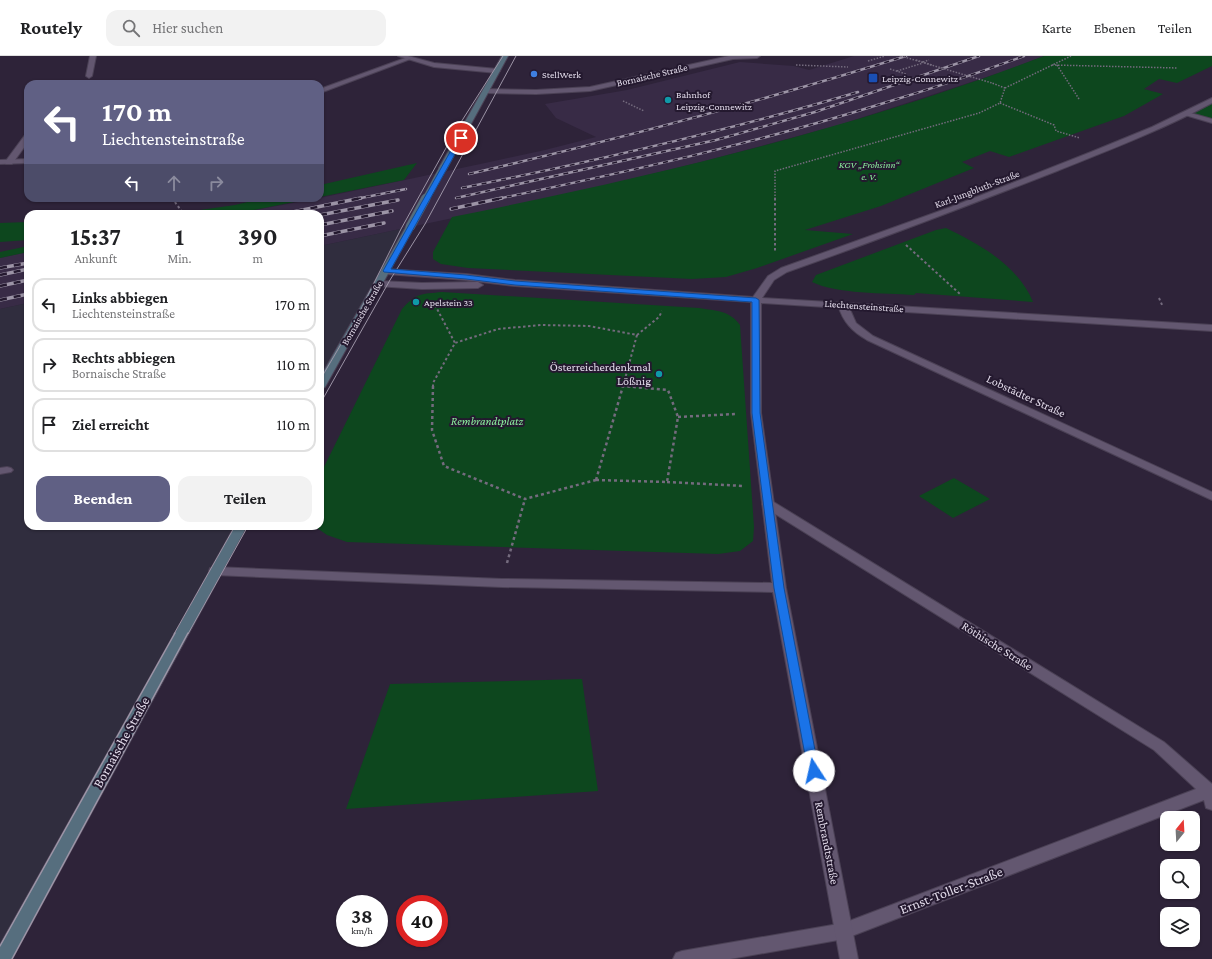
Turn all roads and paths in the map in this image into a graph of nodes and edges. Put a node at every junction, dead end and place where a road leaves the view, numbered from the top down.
1 (93, 56) edge
2 (401, 56) edge
3 (505, 56) edge
4 (757, 56) edge
5 (885, 56) edge
6 (901, 56) edge
7 (1071, 56) edge
8 (410, 58) junction
9 (916, 60) dead end
10 (929, 60) dead end
11 (868, 61) dead end
12 (923, 62) junction
13 (796, 64) dead end
14 (434, 65) junction
15 (932, 65) dead end
16 (1052, 65) junction
17 (1057, 65) junction
18 (848, 67) dead end
19 (1178, 68) dead end
20 (890, 69) dead end
21 (497, 71) junction
22 (897, 71) junction
23 (906, 74) dead end
24 (89, 76) dead end
25 (495, 82) junction
26 (1005, 88) junction
27 (324, 90) edge
28 (486, 91) junction
29 (570, 91) junction
30 (1079, 99) dead end
31 (1212, 100) edge
32 (622, 101) dead end
33 (1000, 103) junction
34 (644, 111) dead end
35 (1187, 114) junction
36 (1212, 121) edge
37 (1081, 138) dead end
38 (24, 142) edge
39 (24, 161) edge
40 (0, 162) edge
41 (8, 162) junction
42 (890, 232) junction
43 (774, 241) dead end
44 (386, 271) junction
45 (515, 283) junction
46 (379, 284) junction
47 (422, 286) junction
48 (756, 300) junction
49 (843, 305) junction
50 (980, 314) junction
51 (660, 317) dead end
52 (1212, 328) edge
53 (637, 335) junction
54 (455, 344) junction
55 (324, 380) edge
56 (622, 386) junction
57 (734, 414) dead end
58 (678, 417) junction
59 (596, 480) junction
60 (667, 482) junction
61 (766, 487) junction
62 (1212, 496) edge
63 (525, 499) junction
64 (768, 504) junction
65 (239, 530) edge
66 (215, 571) junction
67 (502, 583) junction
68 (779, 588) junction
69 (1211, 795) edge
70 (844, 931) junction
71 (2, 959) edge
72 (682, 959) edge
73 (849, 959) edge

1 - 24 street
2 - 8 street
3 - 21 main road, Bornaische Straße
4 - 29 street, Bornaische Straße
5 - 11 path
6 - 12 path, bridge
7 - 16 path
8 - 14 street
8 - 27 street
9 - 12 path
10 - 12 path, bridge
12 - 15 path
12 - 22 path, bridge
12 - 26 path, bridge
13 - 18 path
14 - 21 street
14 - 25 street
16 - 17 path
16 - 26 path
17 - 19 path
17 - 30 path
20 - 22 path
21 - 25 main road, Bornaische Straße
22 - 23 path
25 - 28 main road, Bornaische Straße
25 - 29 street, Bornaische Straße
26 - 33 path
28 - 29 street, Bornaische Straße
28 - 44 main road, Bornaische Straße, bridge
31 - 35 street, Karl-Jungbluth-Straße
32 - 34 path
33 - 37 path
33 - 43 path
35 - 36 street
35 - 42 street, Karl-Jungbluth-Straße
38 - 41 street
39 - 41 street
40 - 41 street
42 - 48 street, Karl-Jungbluth-Straße
42 - 50 path
44 - 45 street, Liechtensteinstraße
44 - 46 main road, Bornaische Straße
45 - 47 street, Liechtensteinstraße
45 - 48 street, Liechtensteinstraße
46 - 47 street, Liechtensteinstraße
46 - 55 main road, Bornaische Straße
47 - 54 path
48 - 49 street, Liechtensteinstraße
48 - 61 street, Rembrandtstraße
49 - 50 street, Liechtensteinstraße
49 - 62 street, Lobstädter Straße
50 - 52 street, Liechtensteinstraße
51 - 53 path
53 - 54 path
53 - 56 path
54 - 63 path
56 - 58 path
56 - 59 path
57 - 58 path
58 - 60 path
59 - 60 path
59 - 63 path
60 - 61 path
61 - 64 street, Rembrandtstraße
63 - 67 path
64 - 68 street, Rembrandtstraße
64 - 69 street, Röthische Straße
65 - 66 main road, Bornaische Straße
66 - 67 street
66 - 71 main road, Bornaische Straße
67 - 68 street
68 - 70 street, Rembrandtstraße
69 - 70 street, Ernst-Toller-Straße
70 - 72 street, Ernst-Toller-Straße
70 - 73 street, Rembrandtstraße

